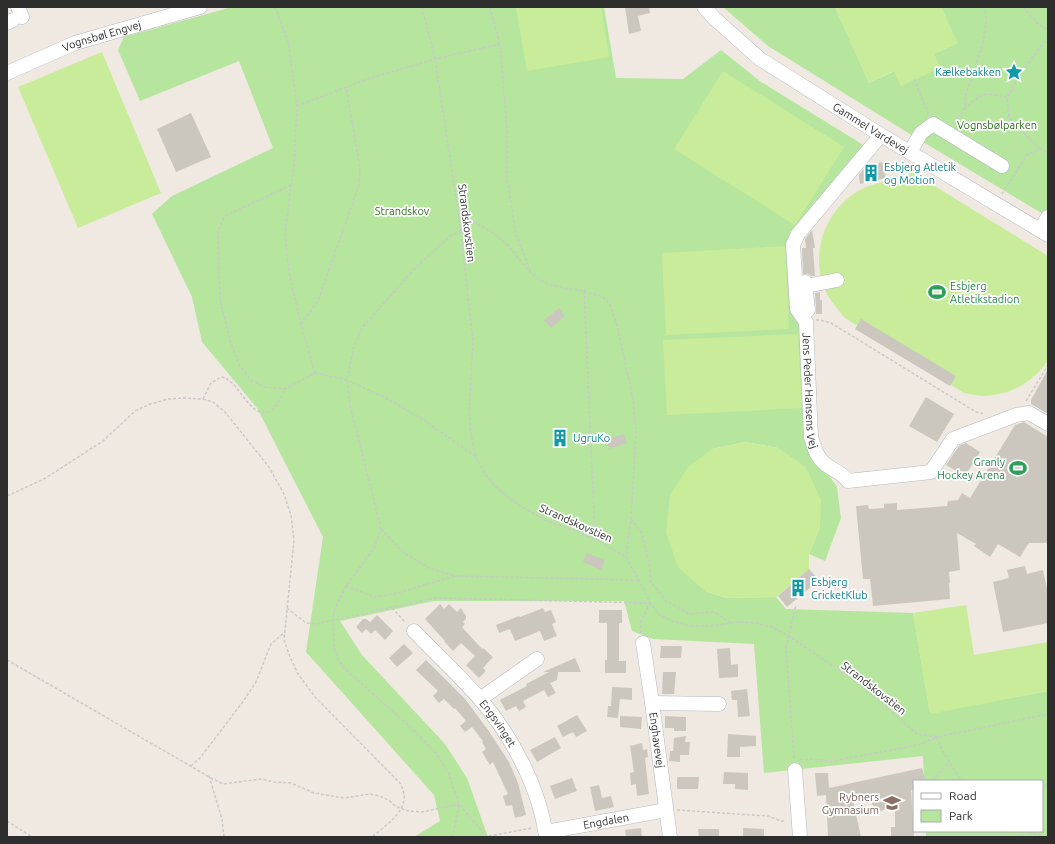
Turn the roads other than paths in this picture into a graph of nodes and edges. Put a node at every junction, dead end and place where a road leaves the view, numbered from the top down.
1 (200, 7) edge
2 (704, 7) edge
3 (180, 10) edge
4 (7, 73) edge
5 (881, 135) junction
6 (910, 152) junction
7 (1002, 166) dead end
8 (1048, 218) edge
9 (1044, 233) edge
10 (837, 280) dead end
11 (804, 319) junction
12 (1048, 424) edge
13 (414, 631) road end
14 (642, 643) road end
15 (537, 659) dead end
16 (480, 699) junction
17 (652, 703) junction
18 (719, 704) dead end
19 (795, 770) dead end
20 (666, 810) junction
21 (546, 831) edge
22 (670, 837) edge
23 (800, 837) edge

1 - 3 street, Vognsbøl Engvej
2 - 5 street, Gammel Vardevej
3 - 4 street, Vognsbøl Engvej
5 - 6 street, Gammel Vardevej
5 - 11 street, Jens Peder Hansens Vej
6 - 7 street
6 - 9 street, Gammel Vardevej
8 - 9 street
10 - 11 street
11 - 12 street, Jens Peder Hansens Vej
13 - 16 street, Engsvinget
14 - 17 street, Enghavevej
15 - 16 street
16 - 21 street, Engsvinget
17 - 18 street
17 - 20 street, Enghavevej
19 - 23 street
20 - 21 street, Engdalen
20 - 22 street, Enghavevej

